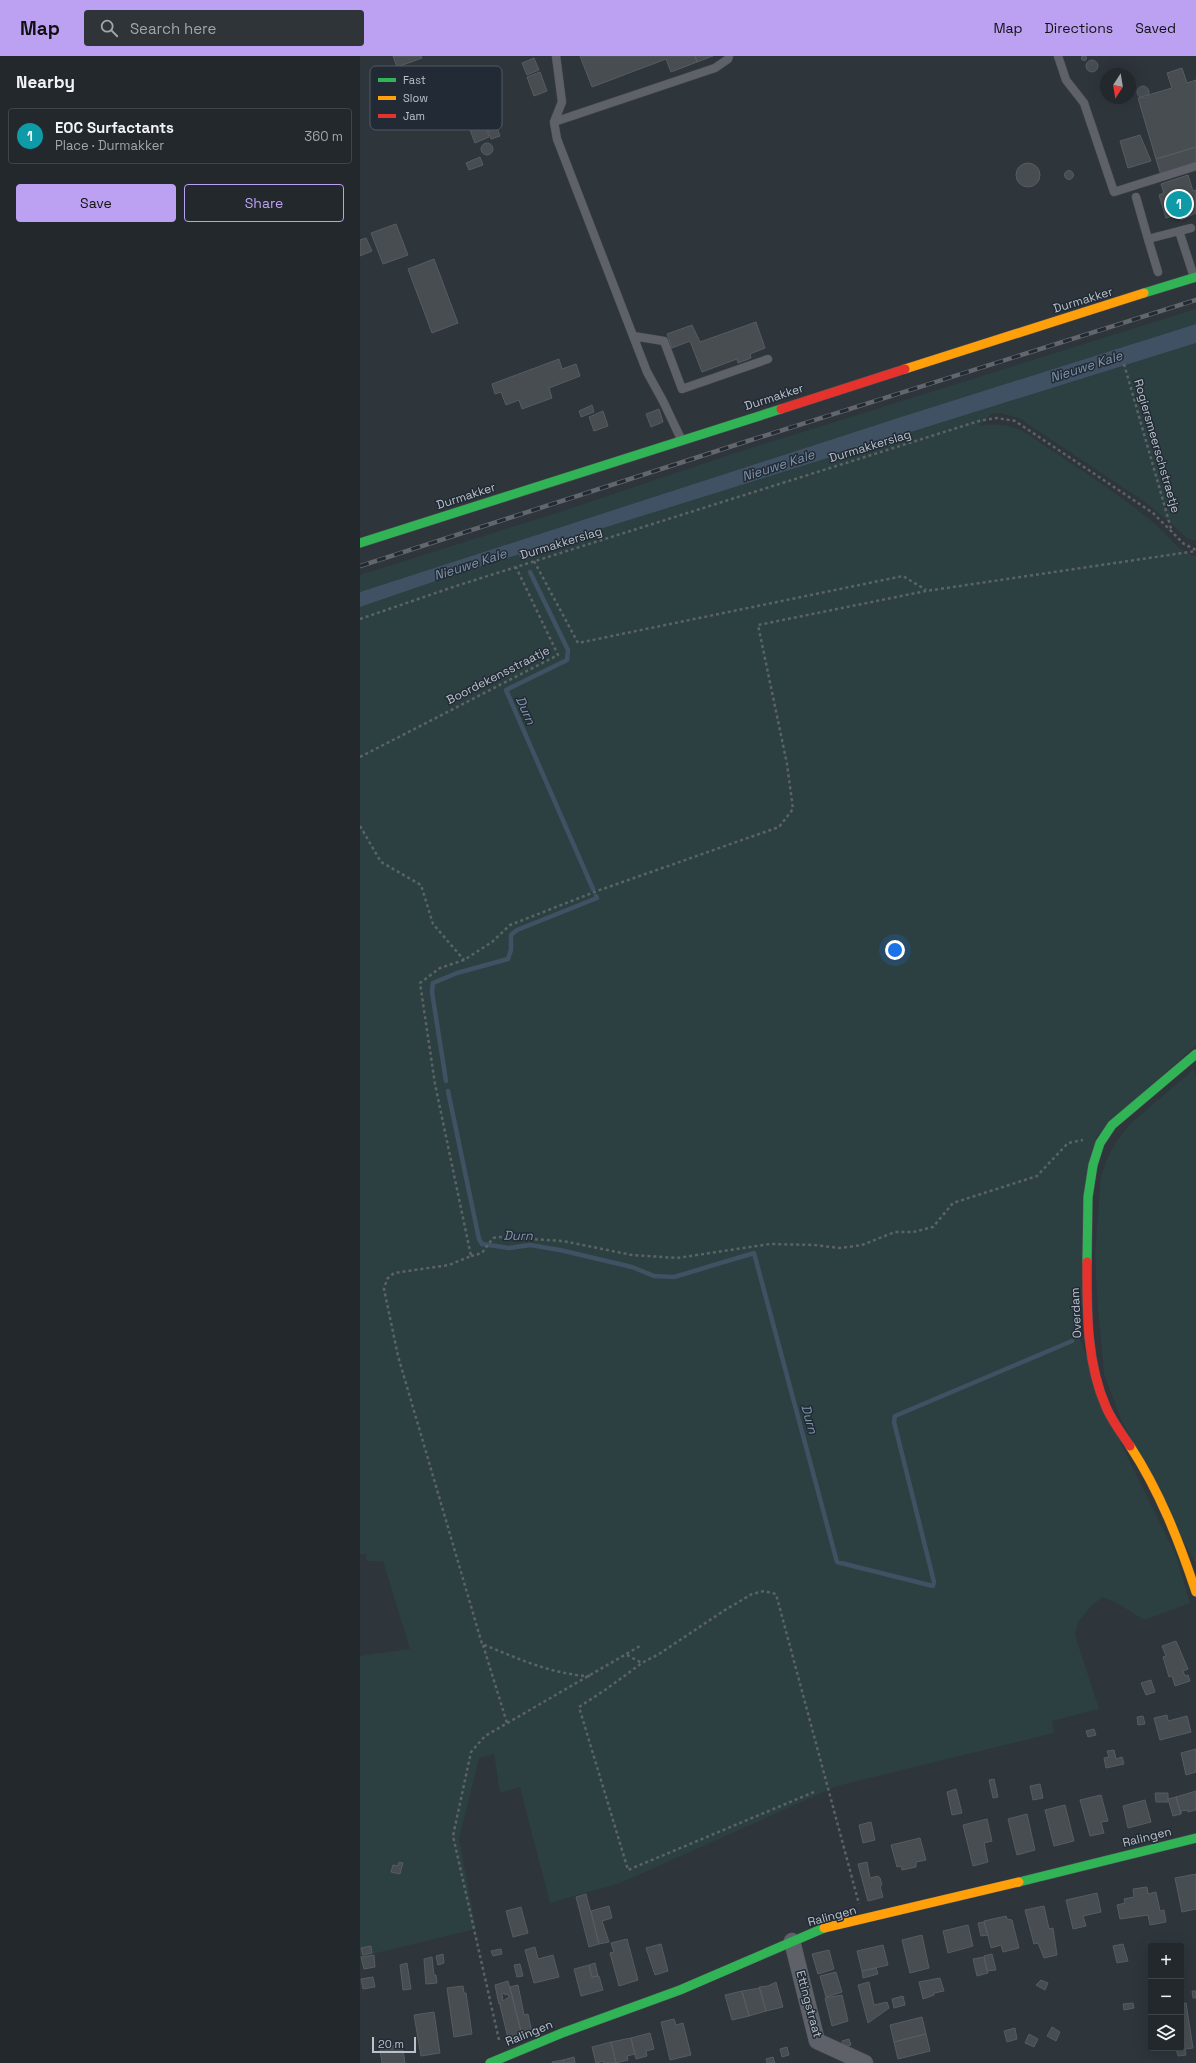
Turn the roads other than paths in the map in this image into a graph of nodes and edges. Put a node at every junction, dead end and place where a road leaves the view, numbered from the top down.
1 (556, 56) edge
2 (729, 56) edge
3 (1058, 56) edge
4 (554, 122) junction
5 (1196, 166) edge
6 (1136, 197) dead end
7 (1191, 228) dead end
8 (1179, 231) junction
9 (1148, 239) junction
10 (1158, 272) dead end
11 (1195, 277) edge
12 (633, 336) junction
13 (768, 359) dead end
14 (681, 440) junction
15 (360, 543) edge
16 (1196, 1054) edge
17 (1196, 1592) edge
18 (1196, 1838) edge
19 (792, 1941) junction
20 (490, 2063) edge
21 (864, 2063) edge

1 - 4 lane
2 - 4 lane
3 - 5 lane
4 - 12 lane
6 - 9 lane
7 - 8 lane
8 - 9 lane
8 - 11 lane
9 - 10 lane
11 - 14 street, Durmakker
12 - 13 lane
12 - 14 lane
14 - 15 street, Durmakker
16 - 17 street, Overdam
18 - 19 street, Ralingen
19 - 20 street, Ralingen
19 - 21 street, Ettingstraat

